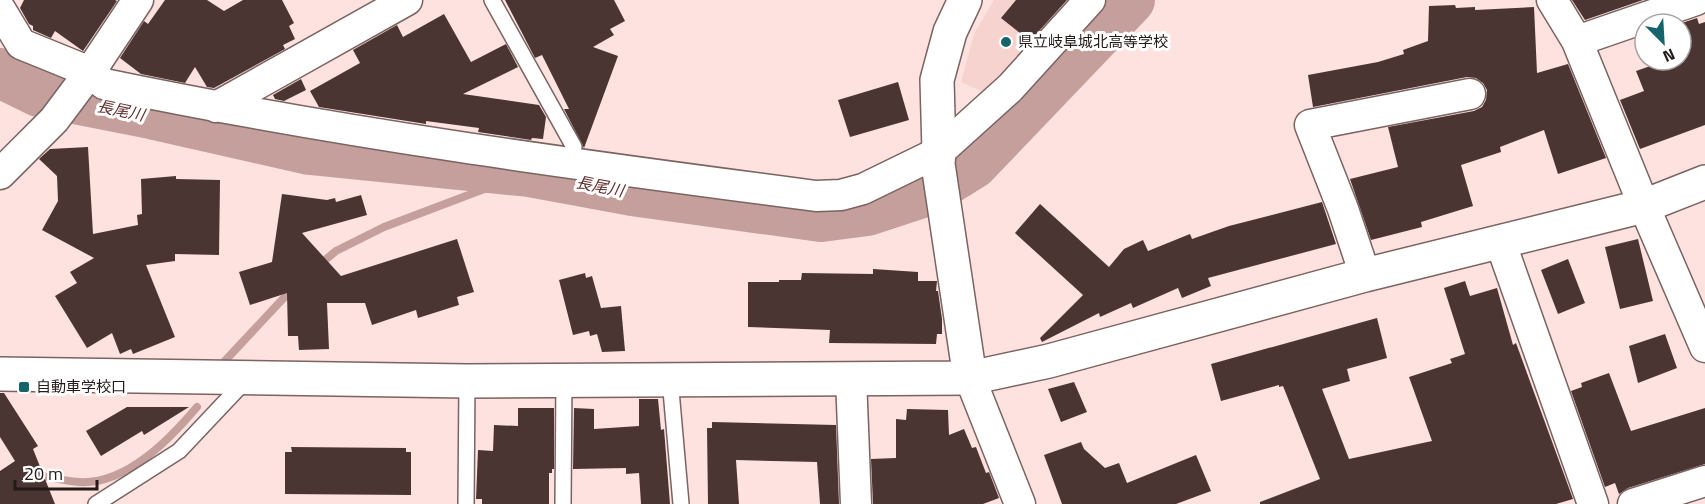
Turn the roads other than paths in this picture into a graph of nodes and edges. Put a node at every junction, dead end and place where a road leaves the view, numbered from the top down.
1 (138, 0) edge
2 (407, 0) edge
3 (492, 0) edge
4 (965, 0) edge
5 (1090, 0) edge
6 (1552, 0) edge
7 (1696, 0) edge
8 (0, 9) edge
9 (1577, 41) junction
10 (84, 80) junction
11 (1470, 94) dead end
12 (216, 107) junction
13 (938, 158) junction
14 (5, 162) edge
15 (569, 164) junction
16 (1705, 182) edge
17 (1644, 206) junction
18 (1500, 241) junction
19 (1365, 275) junction
20 (1705, 347) edge
21 (0, 374) edge
22 (248, 378) junction
23 (851, 378) junction
24 (970, 378) junction
25 (670, 379) junction
26 (564, 380) junction
27 (467, 381) junction
28 (1705, 481) edge
29 (1014, 502) edge
30 (96, 504) edge
31 (466, 504) edge
32 (563, 504) edge
33 (681, 504) edge
34 (856, 504) edge
35 (1593, 504) edge
36 (1633, 504) edge

1 - 10 street
2 - 12 street
3 - 15 lane
4 - 13 street
5 - 13 street
6 - 9 street
7 - 9 street
8 - 10 street
9 - 17 street
10 - 12 street
10 - 14 street
11 - 19 street
12 - 15 street
13 - 15 street
13 - 24 street
16 - 17 street
17 - 18 street
17 - 20 street
18 - 19 street
18 - 35 street
19 - 24 street
21 - 22 street
22 - 27 street
22 - 30 lane
23 - 24 street
23 - 25 street
23 - 34 street
24 - 29 street
25 - 26 street
25 - 33 lane
26 - 27 street
26 - 32 lane
27 - 31 lane
28 - 36 street

